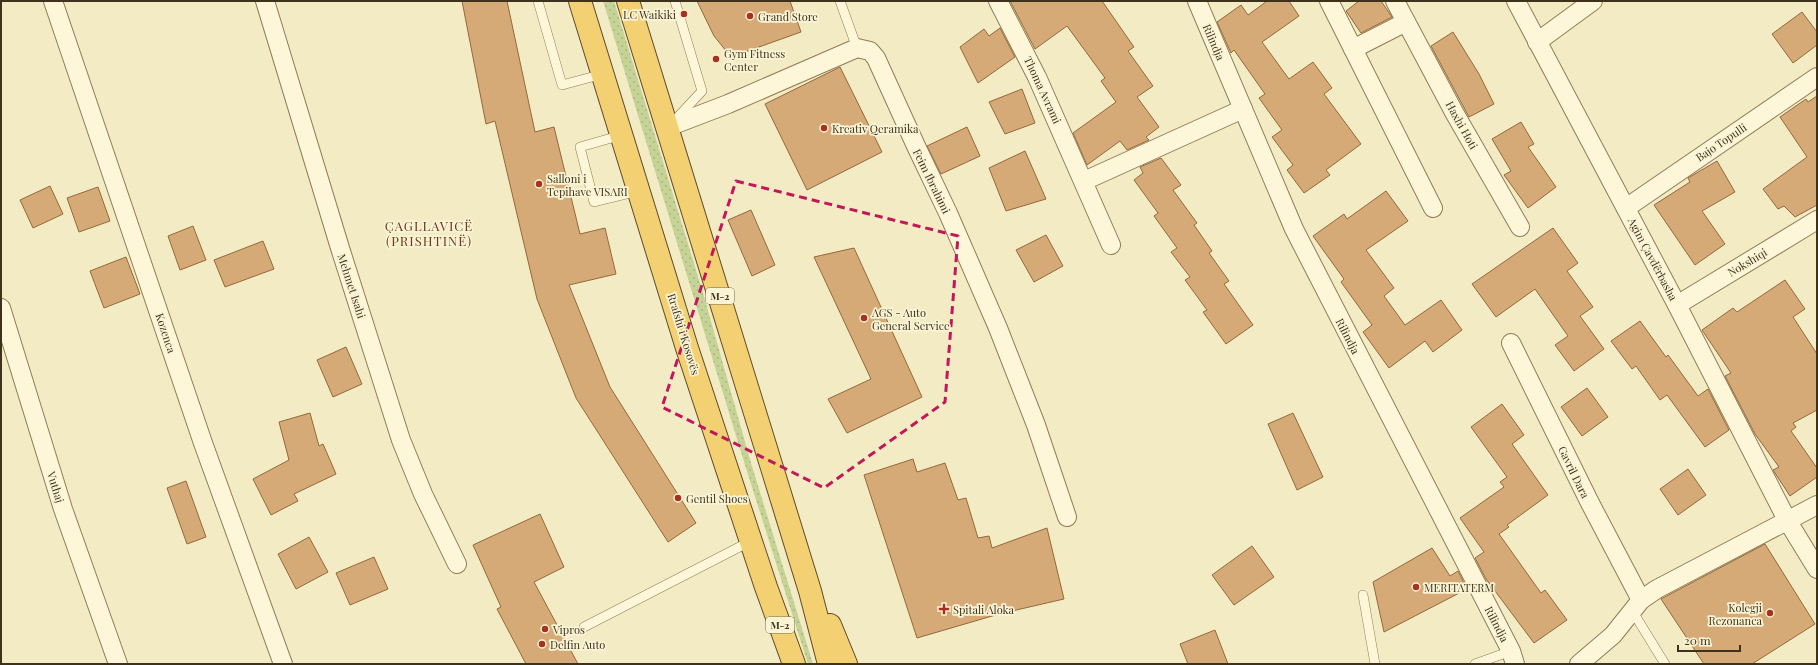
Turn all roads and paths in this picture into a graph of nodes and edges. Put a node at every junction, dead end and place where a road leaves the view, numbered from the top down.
1 (54, 1) edge
2 (265, 1) edge
3 (538, 1) edge
4 (580, 1) edge
5 (628, 1) edge
6 (675, 1) edge
7 (840, 1) edge
8 (998, 1) edge
9 (1197, 1) edge
10 (1329, 1) edge
11 (1395, 1) edge
12 (1516, 1) edge
13 (1593, 1) edge
14 (1406, 22) junction
15 (1537, 42) junction
16 (857, 48) junction
17 (1353, 49) junction
18 (602, 74) junction
19 (1817, 77) edge
20 (1243, 109) junction
21 (668, 127) junction
22 (622, 135) junction
23 (1084, 181) junction
24 (639, 190) junction
25 (1433, 208) dead end
26 (1626, 208) junction
27 (1817, 220) edge
28 (1520, 227) dead end
29 (1111, 245) dead end
30 (1677, 305) junction
31 (1, 308) edge
32 (1511, 342) dead end
33 (1817, 505) edge
34 (1067, 517) dead end
35 (1787, 520) junction
36 (751, 541) junction
37 (457, 564) dead end
38 (1817, 569) edge
39 (766, 587) junction
40 (810, 591) junction
41 (1362, 595) dead end
42 (1637, 606) junction
43 (584, 627) dead end
44 (1513, 657) edge
45 (118, 664) edge
46 (283, 664) edge
47 (778, 664) edge
48 (794, 664) edge
49 (829, 664) edge
50 (846, 664) edge
51 (1375, 664) edge
52 (1475, 664) edge
53 (1579, 664) edge
54 (1665, 664) edge

1 - 46 street, Kozenca
2 - 37 street, Mehmet Isahi
3 - 18 lane
4 - 18 highway, Rrafshi i Kosovës / M-2
5 - 21 highway, M-2
6 - 21 lane
7 - 16 lane
8 - 23 street, Thoma Avrami
9 - 20 street, Rilindja
10 - 17 street
11 - 14 street, Haxhi Hoti
12 - 15 street, Agim Çavdërbasha
13 - 15 street
14 - 17 street
14 - 28 street, Haxhi Hoti
15 - 26 street, Agim Çavdërbasha
16 - 21 street
16 - 34 street, Feim Ibrahimi
17 - 25 street
18 - 22 highway, Rrafshi i Kosovës / M-2
19 - 26 street, Bajo Topulli
20 - 23 street
20 - 44 street, Rilindja
21 - 40 highway, M-2
22 - 24 highway, Rrafshi i Kosovës / M-2
22 - 24 lane
23 - 29 street, Thoma Avrami
24 - 36 highway, Rrafshi i Kosovës / M-2
26 - 30 street, Agim Çavdërbasha
27 - 30 street, Nokshiqi
30 - 35 street, Agim Çavdërbasha
31 - 45 street, Vuthaj
32 - 42 street, Gavril Dara
33 - 35 street
35 - 38 street, Agim Çavdërbasha
35 - 42 street
36 - 39 highway, Rrafshi i Kosovës / M-2
36 - 43 lane
39 - 47 highway
39 - 48 highway, Rrafshi i Kosovës / M-2
40 - 49 highway, M-2
40 - 50 highway
41 - 51 lane
42 - 53 street
42 - 54 lane
44 - 52 lane

